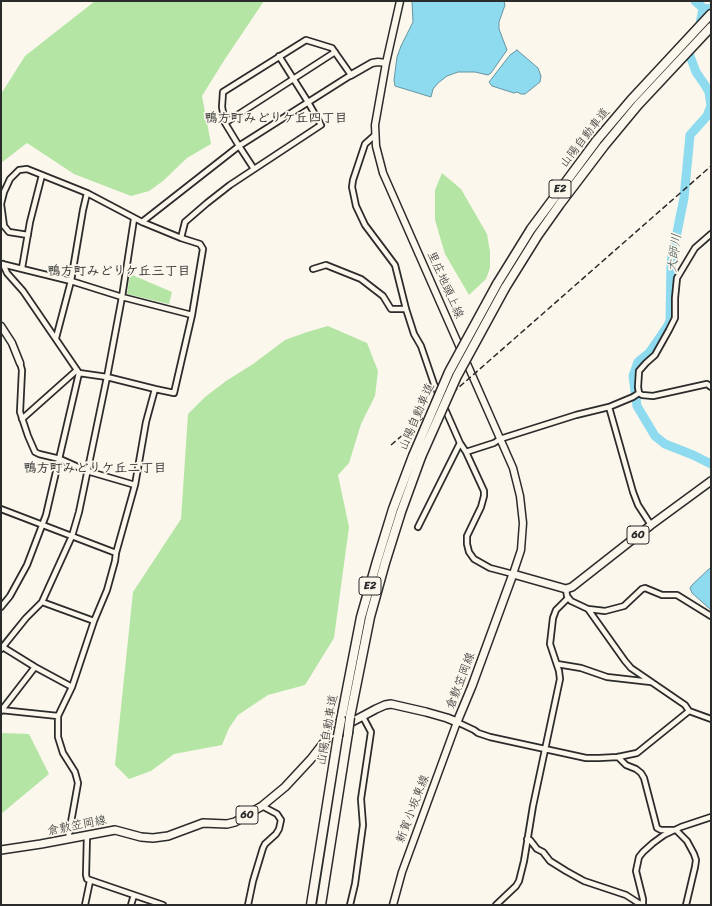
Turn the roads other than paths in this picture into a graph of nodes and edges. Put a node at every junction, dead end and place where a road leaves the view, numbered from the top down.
1 (400, 1) edge
2 (711, 14) edge
3 (711, 27) edge
4 (335, 52) junction
5 (279, 56) junction
6 (386, 63) junction
7 (351, 75) junction
8 (294, 78) junction
9 (308, 102) junction
10 (634, 102) junction
11 (225, 123) junction
12 (375, 135) junction
13 (239, 146) junction
14 (254, 169) junction
15 (42, 175) junction
16 (87, 193) junction
17 (134, 219) junction
18 (142, 222) junction
19 (28, 234) junction
20 (711, 234) edge
21 (181, 238) junction
22 (2, 264) edge
23 (22, 268) junction
24 (313, 269) dead end
25 (71, 281) junction
26 (122, 297) junction
27 (406, 309) junction
28 (192, 315) junction
29 (1, 326) edge
30 (56, 338) junction
31 (20, 363) joint
32 (78, 371) junction
33 (107, 377) junction
34 (711, 387) edge
35 (154, 389) junction
36 (637, 394) junction
37 (610, 407) junction
38 (22, 418) junction
39 (500, 438) junction
40 (460, 443) junction
41 (466, 452) junction
42 (60, 459) junction
43 (88, 471) junction
44 (711, 481) edge
45 (135, 485) junction
46 (1, 509) edge
47 (42, 525) junction
48 (651, 525) junction
49 (418, 527) dead end
50 (72, 536) junction
51 (116, 553) junction
52 (513, 574) junction
53 (566, 589) junction
54 (568, 598) junction
55 (42, 602) junction
56 (1, 607) edge
57 (588, 608) junction
58 (711, 616) edge
59 (94, 621) junction
60 (2, 647) edge
61 (557, 664) junction
62 (34, 667) junction
63 (652, 682) junction
64 (72, 687) junction
65 (1, 711) edge
66 (689, 711) junction
67 (58, 716) junction
68 (363, 716) junction
69 (711, 718) edge
70 (457, 722) junction
71 (544, 750) junction
72 (618, 757) junction
73 (262, 806) junction
74 (711, 816) edge
75 (676, 830) junction
76 (88, 835) junction
77 (68, 839) junction
78 (527, 839) junction
79 (1, 850) edge
80 (90, 881) junction
81 (134, 894) junction
82 (85, 905) edge
83 (131, 905) edge
84 (163, 905) edge
85 (248, 905) edge
86 (312, 905) edge
87 (321, 905) edge
88 (350, 905) edge
89 (393, 905) edge
90 (496, 905) edge
91 (686, 905) edge

1 - 6 main road, 里庄地頭上線
2 - 10 highway, 山陽自動車道 / E2
3 - 10 highway, 山陽自動車道 / E2
4 - 5 street
4 - 7 street
4 - 8 street
5 - 8 street
5 - 11 street
6 - 7 main road
6 - 12 main road, 里庄地頭上線
7 - 9 street
8 - 9 street
8 - 11 street
9 - 13 street
9 - 14 street
10 - 86 highway, 山陽自動車道 / E2, bridge
10 - 87 highway, 山陽自動車道 / E2, bridge
11 - 13 street
12 - 27 street
12 - 39 main road, 里庄地頭上線
13 - 14 street
13 - 18 street
14 - 21 street
15 - 16 street
15 - 19 street
15 - 19 street
16 - 17 street
16 - 25 street
17 - 18 street
17 - 26 street
18 - 21 street
19 - 23 street
20 - 36 street
21 - 28 street
22 - 23 street
22 - 30 street
23 - 25 street
24 - 27 street
25 - 26 street
25 - 30 street
26 - 28 street
26 - 33 street
27 - 40 street
28 - 35 street
29 - 31 main road
30 - 32 street
31 - 38 street
32 - 33 street
32 - 38 street
32 - 42 street
33 - 35 street
33 - 43 street
34 - 36 street
35 - 45 street
36 - 37 street
37 - 39 street
37 - 48 street
38 - 42 street
39 - 41 street
39 - 52 main road, 里庄地頭上線
40 - 41 street
40 - 49 street
41 - 52 street
42 - 43 street
42 - 47 street
43 - 45 street
43 - 50 street
44 - 48 main road, 60
45 - 51 street
46 - 47 street
47 - 50 street
47 - 56 street
48 - 53 main road, 60
50 - 51 street
50 - 55 street
51 - 59 street
52 - 53 main road
52 - 70 main road, 倉敷笠岡線
53 - 54 street
54 - 57 street
54 - 61 street
55 - 59 street
55 - 60 street
57 - 58 street
57 - 63 street
59 - 64 street
60 - 62 street
61 - 63 street
61 - 71 street
62 - 64 street
62 - 65 street
63 - 66 street
64 - 67 street
65 - 67 street
66 - 69 street
66 - 72 street
67 - 77 street
68 - 70 main road, 倉敷笠岡線 / 60
68 - 73 main road, 倉敷笠岡線 / 60
68 - 88 street
70 - 71 street
70 - 89 main road, 新賀小坂東線
71 - 72 street
71 - 78 street
72 - 75 street
73 - 76 main road, 倉敷笠岡線 / 60
73 - 85 street
74 - 75 street
75 - 78 street
75 - 91 street
76 - 77 main road, 倉敷笠岡線 / 60
76 - 80 street
77 - 79 main road, 倉敷笠岡線 / 60
78 - 90 street
80 - 81 street
80 - 82 street
81 - 83 street
81 - 84 street

